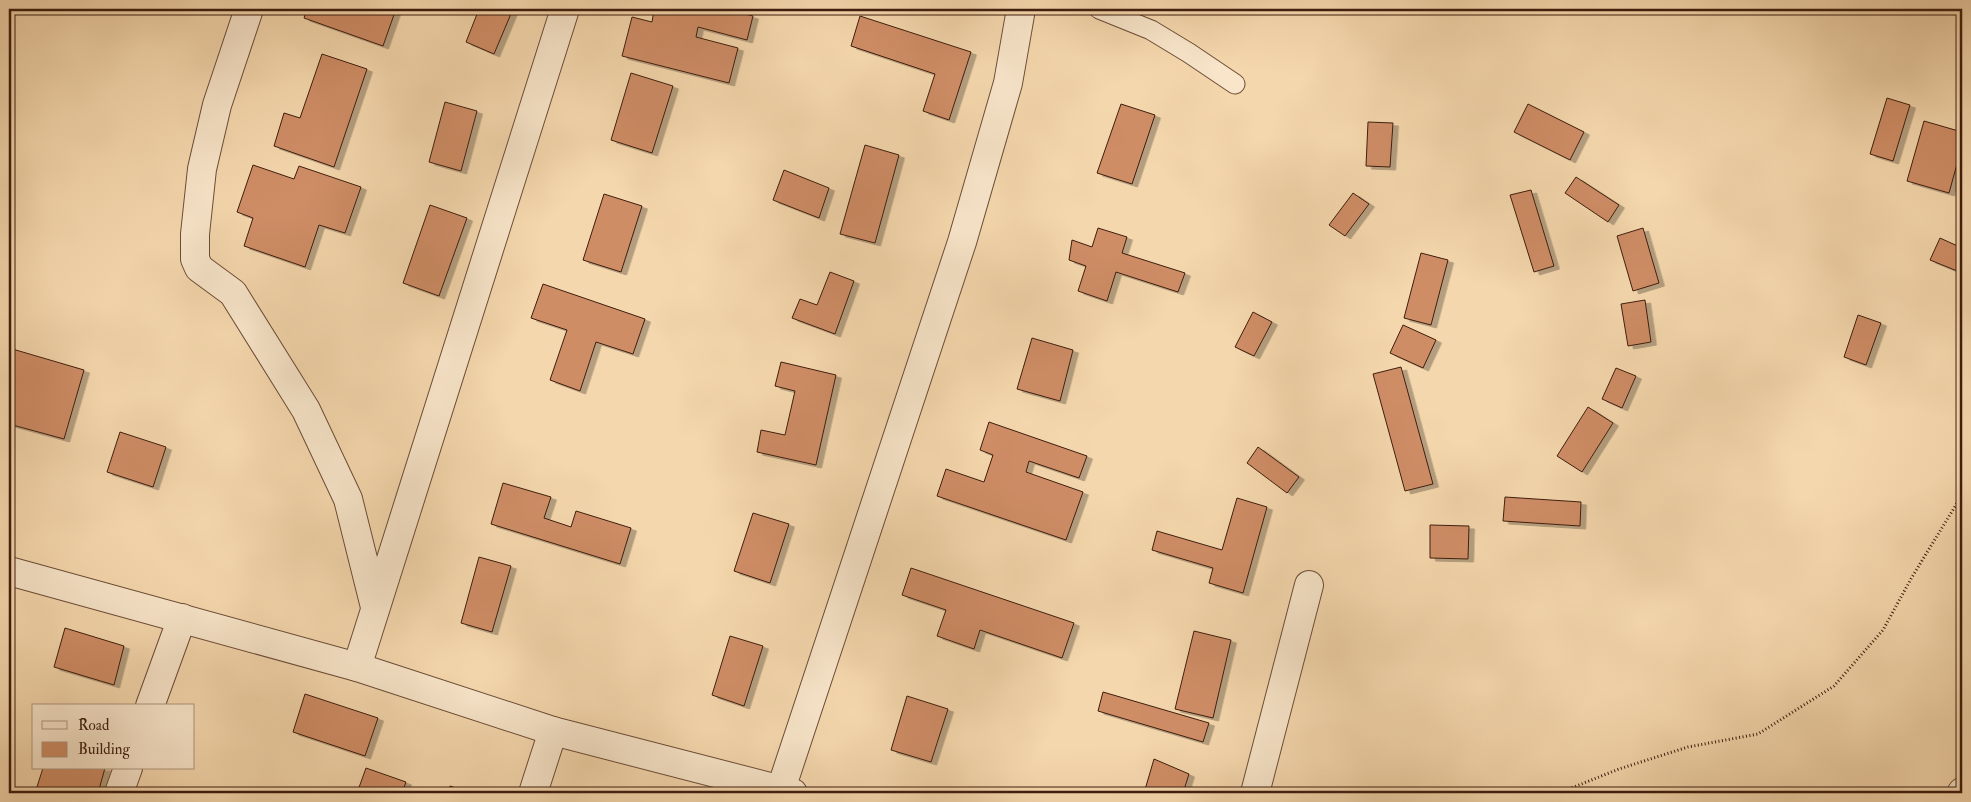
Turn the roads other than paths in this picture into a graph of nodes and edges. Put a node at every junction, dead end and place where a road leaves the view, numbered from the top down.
1 (248, 9) edge
2 (565, 9) edge
3 (1021, 9) edge
4 (1099, 9) edge
5 (1235, 84) dead end
6 (9, 571) edge
7 (1309, 585) dead end
8 (376, 608) junction
9 (182, 618) junction
10 (357, 667) junction
11 (151, 704) edge
12 (553, 731) junction
13 (127, 770) edge
14 (787, 791) edge
15 (119, 793) edge
16 (533, 793) edge
17 (1255, 793) edge

1 - 8 street
2 - 8 street
3 - 14 street
4 - 5 lane
6 - 9 street
7 - 17 street
8 - 10 street
9 - 10 street
9 - 11 street
10 - 12 street
12 - 14 street
12 - 16 street
13 - 15 street

